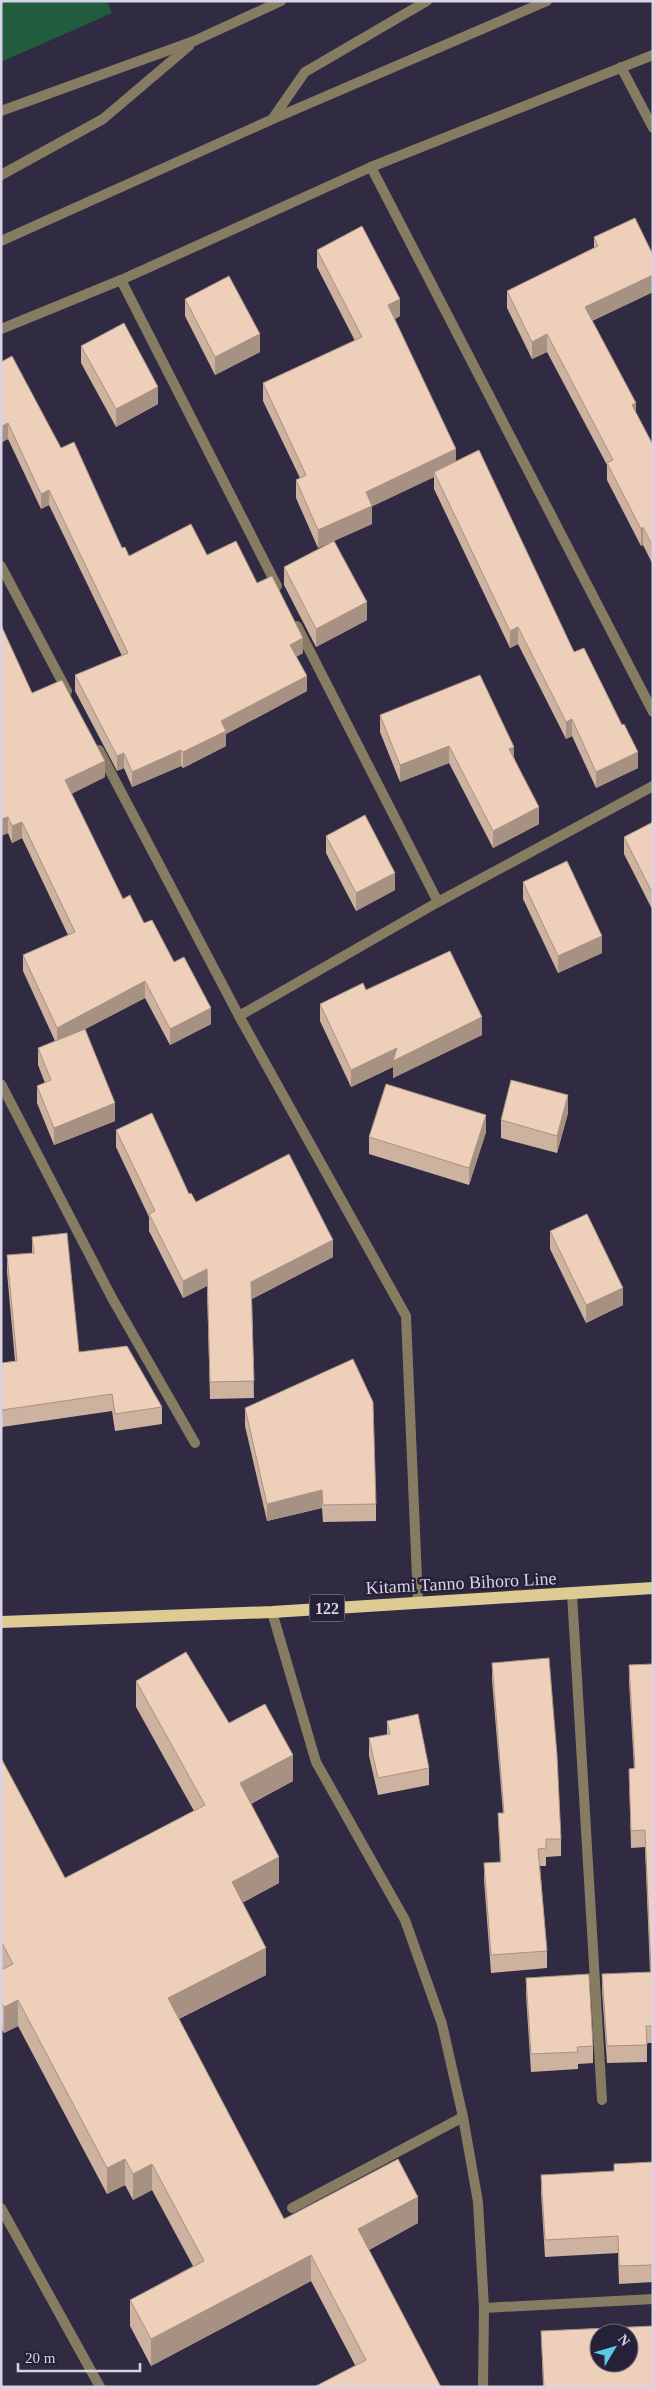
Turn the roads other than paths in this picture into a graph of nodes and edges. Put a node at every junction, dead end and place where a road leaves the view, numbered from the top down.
1 (281, 1) edge
2 (427, 1) edge
3 (547, 1) edge
4 (194, 41) junction
5 (653, 55) edge
6 (621, 67) junction
7 (1, 112) edge
8 (273, 119) junction
9 (653, 128) edge
10 (371, 167) junction
11 (1, 175) edge
12 (1, 241) edge
13 (121, 280) junction
14 (1, 329) edge
15 (1, 566) edge
16 (284, 600) edge
17 (293, 618) edge
18 (649, 692) edge
19 (71, 698) edge
20 (653, 712) edge
21 (94, 742) edge
22 (653, 786) edge
23 (438, 902) junction
24 (239, 1016) junction
25 (1, 1084) edge
26 (194, 1443) dead end
27 (653, 1588) edge
28 (572, 1594) junction
29 (418, 1602) junction
30 (272, 1612) junction
31 (1, 1622) edge
32 (602, 2100) dead end
33 (463, 2117) junction
34 (1, 2208) edge
35 (292, 2208) dead end
36 (653, 2299) edge
37 (484, 2308) junction
38 (100, 2387) edge
39 (483, 2387) edge

1 - 4 street
2 - 8 street
3 - 8 street
4 - 7 street
4 - 11 street
5 - 6 street
6 - 9 street
6 - 10 street
8 - 12 street
10 - 13 street
10 - 18 street
13 - 14 street
13 - 16 street
15 - 19 street
17 - 23 street
18 - 20 street
21 - 24 street
22 - 23 street
23 - 24 street
24 - 29 street
25 - 26 street
27 - 28 main road, Kitami Tanno Bihoro Line / 122
28 - 29 main road, Kitami Tanno Bihoro Line / 122
28 - 32 street
29 - 30 main road, Kitami Tanno Bihoro Line / 122
30 - 31 main road, Kitami Tanno Bihoro Line / 122
30 - 33 street
33 - 35 street
33 - 37 street
34 - 38 street
36 - 37 street
37 - 39 street

